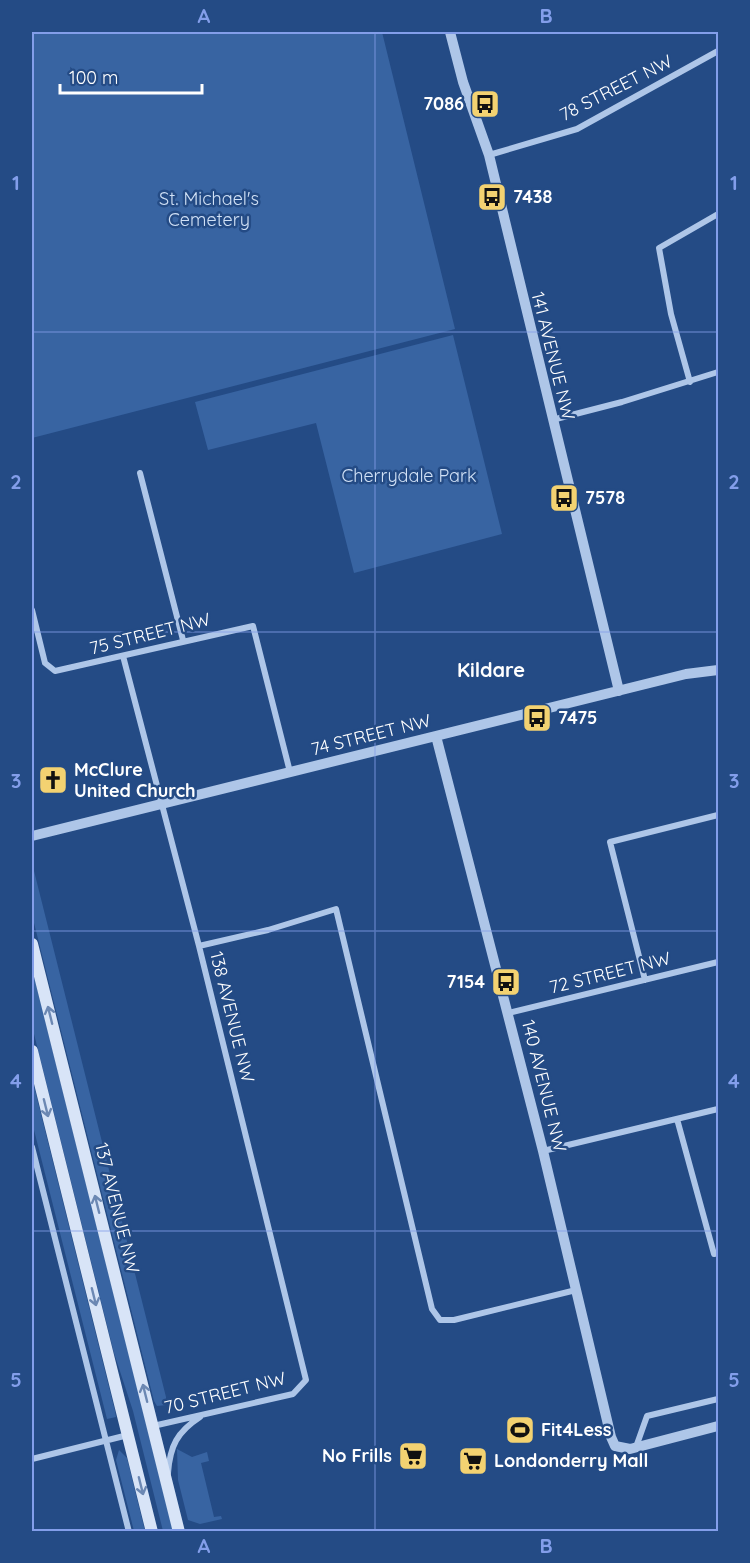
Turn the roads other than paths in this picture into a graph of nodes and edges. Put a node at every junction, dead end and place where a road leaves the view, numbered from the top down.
1 (450, 32) edge
2 (718, 51) edge
3 (489, 154) junction
4 (718, 214) edge
5 (718, 372) edge
6 (690, 382) junction
7 (552, 420) junction
8 (140, 473) dead end
9 (32, 610) edge
10 (183, 640) junction
11 (123, 656) junction
12 (718, 670) edge
13 (619, 690) junction
14 (436, 736) junction
15 (290, 772) junction
16 (162, 804) junction
17 (718, 815) edge
18 (32, 836) edge
19 (32, 944) edge
20 (199, 946) junction
21 (718, 962) edge
22 (645, 980) junction
23 (508, 1013) junction
24 (32, 1051) edge
25 (718, 1109) edge
26 (676, 1119) junction
27 (32, 1147) edge
28 (543, 1151) junction
29 (716, 1254) edge
30 (576, 1290) junction
31 (302, 1387) joint
32 (718, 1399) edge
33 (203, 1415) junction
34 (153, 1426) junction
35 (718, 1426) edge
36 (128, 1435) junction
37 (106, 1441) junction
38 (636, 1447) junction
39 (32, 1459) edge
40 (167, 1482) junction
41 (129, 1532) edge
42 (152, 1532) edge
43 (179, 1532) edge

1 - 3 street, 141 AVENUE NW
2 - 3 street, 78 STREET NW
3 - 7 street, 141 AVENUE NW
4 - 6 street
5 - 6 street
6 - 7 street
7 - 13 street, 141 AVENUE NW
8 - 10 street
9 - 11 street, 75 STREET NW
10 - 11 street, 75 STREET NW
10 - 15 street, 75 STREET NW
11 - 16 street, 138 AVENUE NW
12 - 13 street, 74 STREET NW
13 - 14 street, 74 STREET NW
14 - 15 street, 74 STREET NW
14 - 23 street, 140 AVENUE NW
15 - 16 street, 74 STREET NW
16 - 18 street, 74 STREET NW
16 - 20 street, 138 AVENUE NW
17 - 22 street
34 -> 19 main road, 137 AVENUE NW
20 - 30 street
20 - 31 street, 138 AVENUE NW
21 - 22 street, 72 STREET NW
22 - 23 street, 72 STREET NW
23 - 28 street, 140 AVENUE NW
24 -> 36 main road
25 - 26 street
26 - 28 street
26 - 29 street
27 - 37 street
28 - 30 street, 140 AVENUE NW
30 - 38 street, 140 AVENUE NW
31 - 33 street, 70 STREET NW
32 - 38 street
33 - 34 street, 70 STREET NW
33 - 40 street, 137 AVENUE NW
34 - 40 main road, 137 AVENUE NW
35 - 38 street
36 - 37 street
36 -> 42 main road
37 - 39 street
37 - 41 street
40 - 43 main road, 137 AVENUE NW

